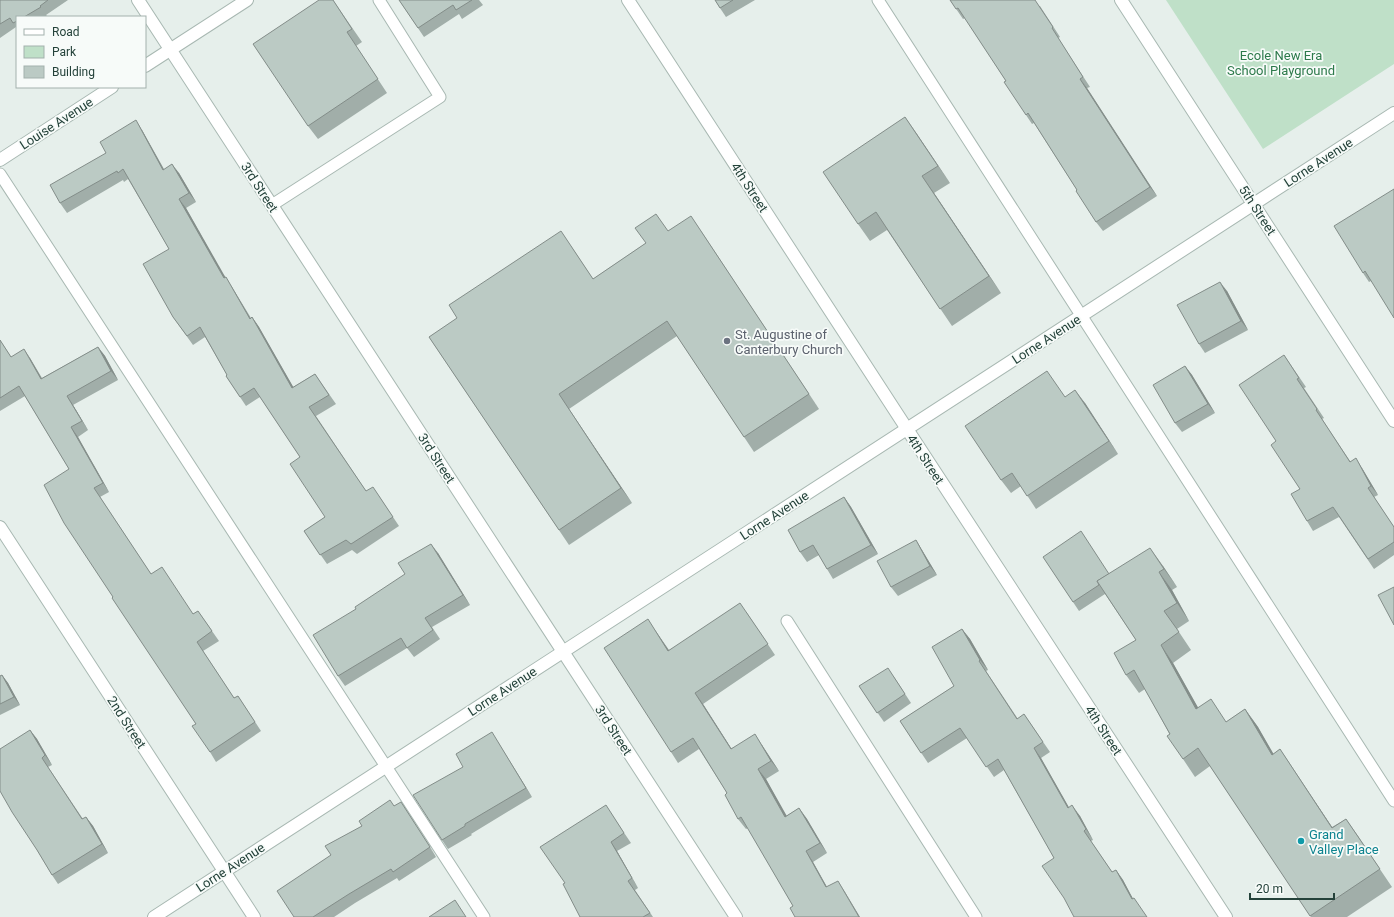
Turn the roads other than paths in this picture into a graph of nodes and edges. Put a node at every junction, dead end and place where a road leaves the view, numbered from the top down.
1 (138, 0) edge
2 (247, 0) edge
3 (380, 0) edge
4 (628, 0) edge
5 (878, 0) edge
6 (1121, 0) edge
7 (170, 50) junction
8 (146, 65) edge
9 (110, 88) edge
10 (1394, 113) edge
11 (0, 160) edge
12 (0, 174) edge
13 (1254, 204) junction
14 (272, 205) junction
15 (1080, 316) junction
16 (1394, 421) edge
17 (906, 429) junction
18 (0, 527) edge
19 (787, 621) dead end
20 (563, 651) junction
21 (386, 766) junction
22 (1394, 801) edge
23 (225, 871) junction
24 (154, 917) edge
25 (254, 917) edge
26 (484, 917) edge
27 (736, 917) edge
28 (976, 917) edge
29 (1226, 917) edge

1 - 7 street, 3rd Street
2 - 7 street
3 - 14 lane
4 - 17 street, 4th Street
5 - 15 lane
6 - 13 street, 5th Street
7 - 8 street
7 - 14 street, 3rd Street
9 - 11 street, Louise Avenue
10 - 13 street, Lorne Avenue
12 - 21 lane
13 - 15 street, Lorne Avenue
13 - 16 street, 5th Street
14 - 20 street, 3rd Street
15 - 17 street, Lorne Avenue
15 - 22 lane
17 - 20 street, Lorne Avenue
17 - 29 street, 4th Street
18 - 23 street, 2nd Street
19 - 28 lane
20 - 21 street, Lorne Avenue
20 - 27 street, 3rd Street
21 - 23 street, Lorne Avenue
21 - 26 lane
23 - 24 street, Lorne Avenue
23 - 25 street, 2nd Street

